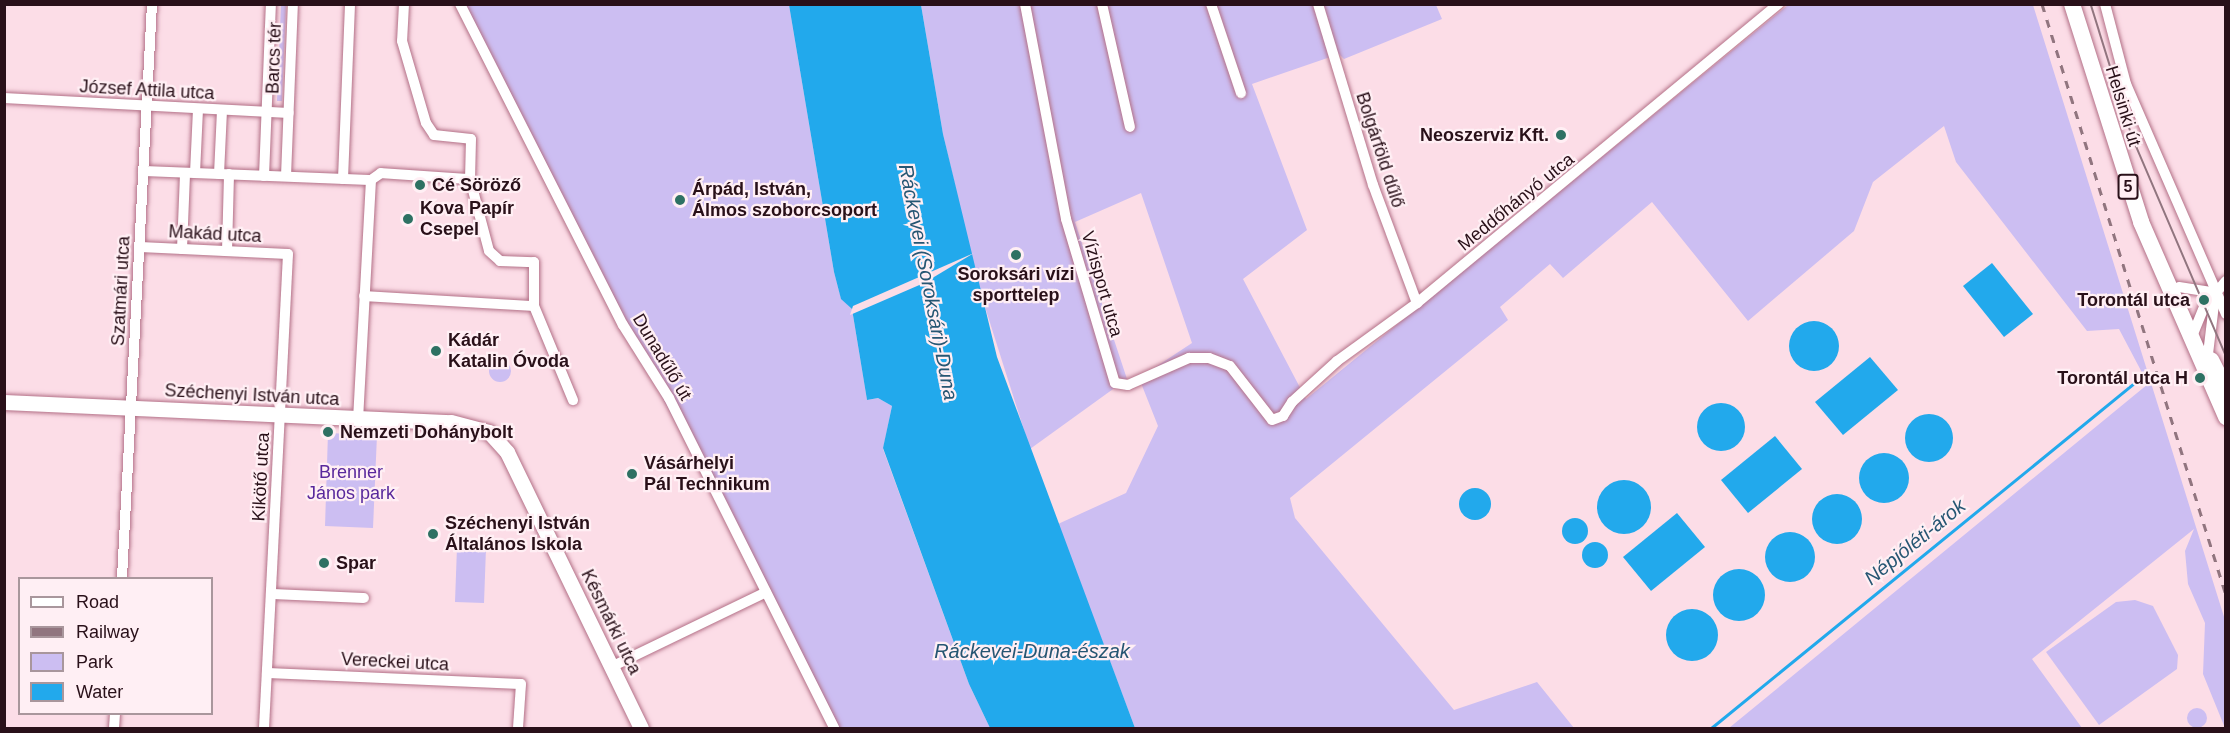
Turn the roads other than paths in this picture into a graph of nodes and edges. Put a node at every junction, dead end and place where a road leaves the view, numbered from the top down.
1 (152, 4) edge
2 (271, 4) edge
3 (293, 4) edge
4 (350, 4) edge
5 (404, 4) edge
6 (460, 4) edge
7 (1024, 4) edge
8 (1102, 4) edge
9 (1211, 4) edge
10 (1318, 4) edge
11 (1779, 4) edge
12 (2072, 4) edge
13 (2081, 4) edge
14 (2105, 4) edge
15 (1241, 93) dead end
16 (4, 98) edge
17 (146, 107) junction
18 (198, 109) junction
19 (222, 110) junction
20 (267, 112) junction
21 (289, 113) junction
22 (1130, 127) dead end
23 (143, 171) junction
24 (190, 173) junction
25 (224, 174) junction
26 (264, 176) junction
27 (286, 176) junction
28 (343, 178) junction
29 (470, 179) junction
30 (370, 180) junction
31 (140, 247) junction
32 (182, 249) junction
33 (227, 251) junction
34 (288, 254) joint
35 (2226, 281) edge
36 (2179, 287) junction
37 (2216, 293) junction
38 (364, 296) junction
39 (1418, 303) junction
40 (534, 306) junction
41 (2226, 314) edge
42 (2193, 333) junction
43 (2208, 354) junction
44 (2226, 390) edge
45 (573, 400) dead end
46 (4, 402) edge
47 (131, 409) junction
48 (281, 417) junction
49 (2226, 417) edge
50 (358, 420) junction
51 (1272, 420) joint
52 (495, 437) joint
53 (122, 577) edge
54 (766, 592) junction
55 (272, 594) junction
56 (364, 598) dead end
57 (611, 667) junction
58 (267, 673) junction
59 (264, 729) edge
60 (518, 729) edge
61 (641, 729) edge
62 (834, 729) edge

1 - 17 street, Szatmári utca
2 - 20 street, Barcs tér
3 - 21 street, Barcs tér
4 - 28 street
5 - 29 street
6 - 54 street, Dunadűlő út
7 - 51 street, Vízisport utca
8 - 22 street
9 - 15 street
10 - 39 street, Bolgárföld dűlő
11 - 39 street, Meddőhányó utca
12 - 42 main road, Helsinki út / 5
13 - 36 main road, Helsinki út / 5
14 - 37 street, Helsinki út
16 - 17 street, József Attila utca
17 - 18 street, József Attila utca
17 - 23 street, Szatmári utca
18 - 19 street, József Attila utca
18 - 24 street
19 - 20 street, József Attila utca
19 - 25 street
20 - 21 street, József Attila utca
20 - 26 street, Barcs tér
21 - 27 street, Barcs tér
23 - 24 street
23 - 31 street, Szatmári utca
24 - 25 street
24 - 32 street
25 - 26 street
25 - 33 street
26 - 27 street
27 - 28 street
28 - 30 street
29 - 30 street
29 - 40 street
30 - 38 street
31 - 32 street, Makád utca
31 - 47 street, Szatmári utca
32 - 33 street, Makád utca
33 - 34 street, Makád utca
34 - 48 street, Kikötő utca
35 - 37 street
36 - 37 street
36 - 42 main road, Helsinki út / 5
37 - 41 street, Helsinki út
37 - 42 street
37 - 43 street
38 - 40 street
38 - 50 street
39 - 51 street, Meddőhányó utca
40 - 45 street
42 - 43 main road, Helsinki út / 5
42 - 49 main road, Helsinki út / 5
43 - 44 main road, Helsinki út / 5
46 - 47 street, Széchenyi István utca
47 - 48 street, Széchenyi István utca
47 - 53 street, Szatmári utca
48 - 50 street, Széchenyi István utca
48 - 55 street, Kikötő utca
50 - 52 street, Széchenyi István utca
52 - 57 street, Késmárki utca
54 - 57 street
54 - 62 street, Dunadűlő út
55 - 56 street
55 - 58 street, Kikötő utca
57 - 61 street, Késmárki utca
58 - 59 street, Kikötő utca
58 - 60 street, Vereckei utca

